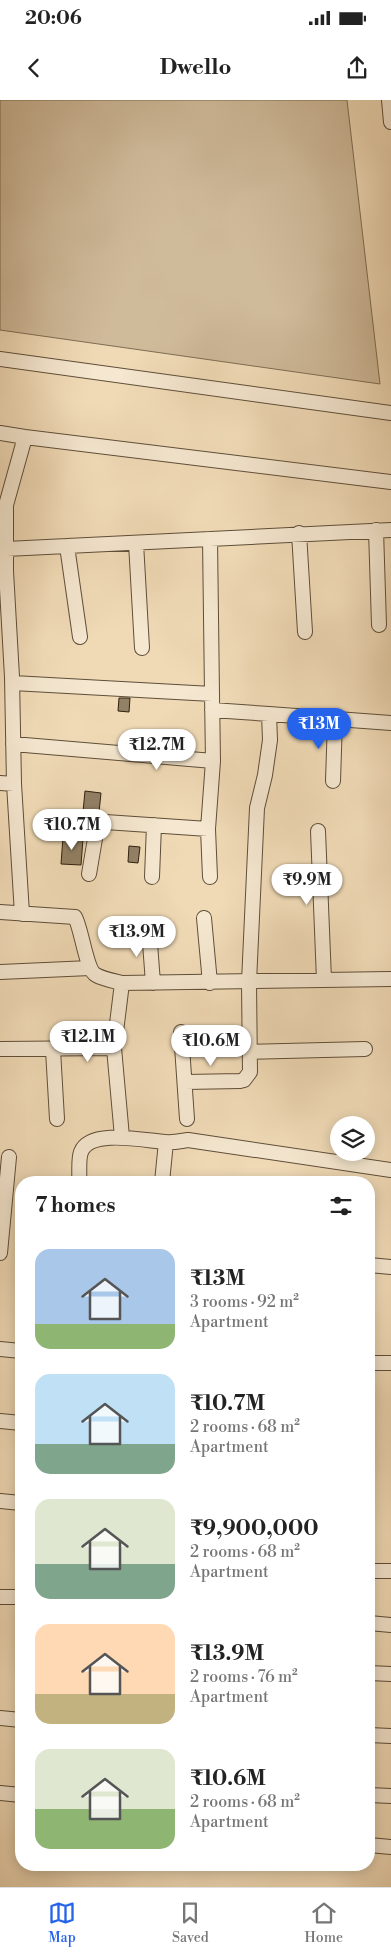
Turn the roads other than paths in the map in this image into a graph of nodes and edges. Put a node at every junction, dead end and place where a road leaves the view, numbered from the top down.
1 (389, 100) edge
2 (391, 122) edge
3 (0, 359) edge
4 (391, 413) edge
5 (0, 433) edge
6 (25, 437) junction
7 (391, 482) edge
8 (376, 530) junction
9 (391, 530) edge
10 (299, 534) junction
11 (210, 539) junction
12 (136, 543) junction
13 (67, 546) junction
14 (6, 549) junction
15 (3, 571) edge
16 (379, 625) dead end
17 (305, 632) dead end
18 (80, 637) dead end
19 (142, 648) dead end
20 (8, 679) edge
21 (212, 694) junction
22 (212, 710) junction
23 (269, 714) junction
24 (335, 720) junction
25 (391, 723) edge
26 (13, 744) junction
27 (213, 761) junction
28 (333, 781) dead end
29 (7, 784) edge
30 (76, 820) dead end
31 (98, 821) junction
32 (154, 825) junction
33 (208, 829) junction
34 (318, 831) dead end
35 (89, 874) dead end
36 (152, 877) dead end
37 (210, 877) dead end
38 (0, 912) edge
39 (22, 914) junction
40 (204, 918) dead end
41 (149, 930) dead end
42 (90, 968) junction
43 (0, 972) edge
44 (391, 979) edge
45 (324, 980) junction
46 (249, 982) junction
47 (122, 983) junction
48 (153, 983) junction
49 (210, 983) junction
50 (181, 1032) dead end
51 (114, 1048) junction
52 (0, 1049) edge
53 (365, 1049) dead end
54 (53, 1050) junction
55 (249, 1052) junction
56 (185, 1082) junction
57 (58, 1119) dead end
58 (187, 1119) dead end
59 (122, 1137) junction
60 (166, 1142) junction
61 (9, 1157) dead end
62 (391, 1170) edge
63 (79, 1176) edge
64 (163, 1176) edge
65 (0, 1253) edge
66 (375, 1266) edge
67 (391, 1267) edge
68 (0, 1349) edge
69 (15, 1350) edge
70 (375, 1363) edge
71 (391, 1363) edge
72 (0, 1421) edge
73 (15, 1422) edge
74 (0, 1501) edge
75 (15, 1502) edge
76 (375, 1570) edge
77 (391, 1571) edge
78 (0, 1596) edge
79 (15, 1597) edge
80 (375, 1624) edge
81 (391, 1625) edge
82 (375, 1673) edge
83 (391, 1674) edge
84 (0, 1718) edge
85 (15, 1719) edge
86 (375, 1735) edge
87 (391, 1736) edge
88 (0, 1793) edge
89 (15, 1794) edge
90 (375, 1795) edge
91 (391, 1796) edge
92 (375, 1846) edge
93 (391, 1847) edge

1 - 2 street
3 - 4 street
5 - 6 street
6 - 7 street
6 - 14 street
8 - 9 street
8 - 10 street
8 - 16 street
10 - 11 street
10 - 17 street
11 - 12 street
11 - 21 street
12 - 13 street
12 - 19 street
13 - 14 street
13 - 18 street
14 - 15 street
15 - 20 street
20 - 21 street
20 - 26 street
21 - 22 street
22 - 23 street
22 - 27 street
23 - 24 street
23 - 46 street
24 - 25 street
24 - 28 street
26 - 27 street
26 - 29 street
27 - 33 street
29 - 39 street
30 - 31 street
31 - 32 street
31 - 35 street
32 - 33 street
32 - 36 street
33 - 37 street
34 - 45 street
38 - 39 street
39 - 42 street
40 - 49 street
41 - 48 street
42 - 43 street
42 - 47 street
44 - 45 street
45 - 46 street
46 - 49 street
46 - 55 street
47 - 48 street
47 - 51 street
48 - 49 street
50 - 56 street
51 - 54 street
51 - 59 street
52 - 54 street
53 - 55 street
54 - 57 street
55 - 56 street
56 - 58 street
59 - 60 street
59 - 63 street
60 - 62 street
60 - 64 street
61 - 65 street
66 - 67 street
68 - 69 street
70 - 71 street
72 - 73 street
74 - 75 street
76 - 77 street
78 - 79 street
80 - 81 street
82 - 83 street
84 - 85 street
86 - 87 street
88 - 89 street
90 - 91 street
92 - 93 street

